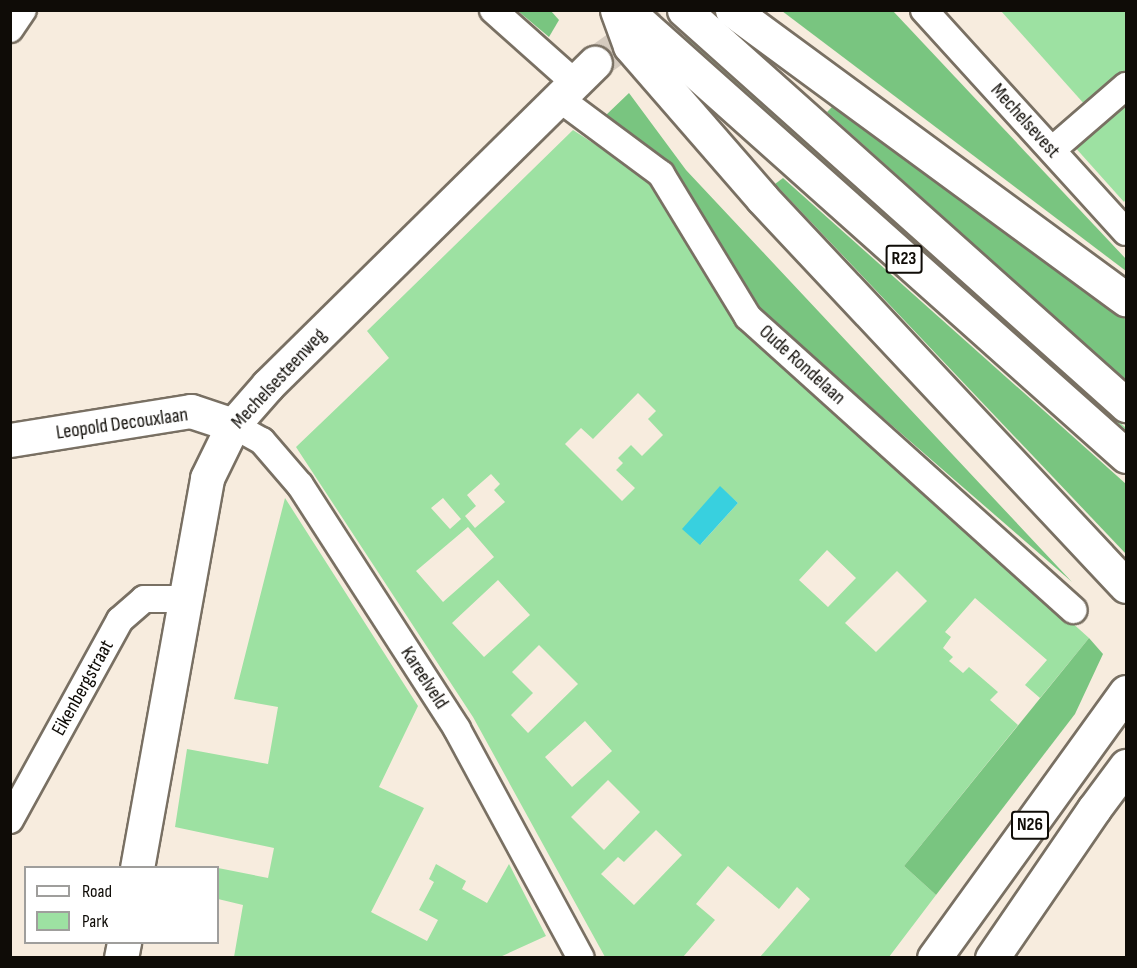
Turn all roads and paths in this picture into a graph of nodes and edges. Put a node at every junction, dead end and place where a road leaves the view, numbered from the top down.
1 (23, 10) edge
2 (493, 10) edge
3 (617, 10) edge
4 (626, 10) edge
5 (732, 10) edge
6 (924, 10) edge
7 (695, 21) edge
8 (10, 29) edge
9 (576, 82) junction
10 (1126, 86) edge
11 (1052, 150) junction
12 (1126, 232) edge
13 (1126, 299) edge
14 (1126, 405) edge
15 (233, 425) junction
16 (10, 440) edge
17 (1126, 456) edge
18 (1126, 586) edge
19 (185, 599) junction
20 (1073, 610) dead end
21 (1126, 692) edge
22 (1126, 766) edge
23 (1126, 786) edge
24 (1094, 809) junction
25 (10, 820) edge
26 (137, 866) edge
27 (581, 957) edge
28 (934, 957) edge
29 (992, 957) edge

1 - 8 street
2 - 9 street, Oude Rondelaan
3 - 18 main road
4 - 17 main road, R23
5 - 13 main road
6 - 11 street, Mechelsevest
7 - 14 main road, R23
9 - 15 main road, Mechelsesteenweg
9 - 20 street, Oude Rondelaan
10 - 11 street
11 - 12 street, Mechelsevest
15 - 16 main road, Leopold Decouxlaan
15 - 19 main road, Mechelsesteenweg
15 - 27 street, Kareelveld
19 - 25 street, Eikenbergstraat
19 - 26 main road, Mechelsesteenweg
21 - 28 main road, N26
22 - 24 main road, N26
23 - 24 main road
24 - 29 main road, N26

